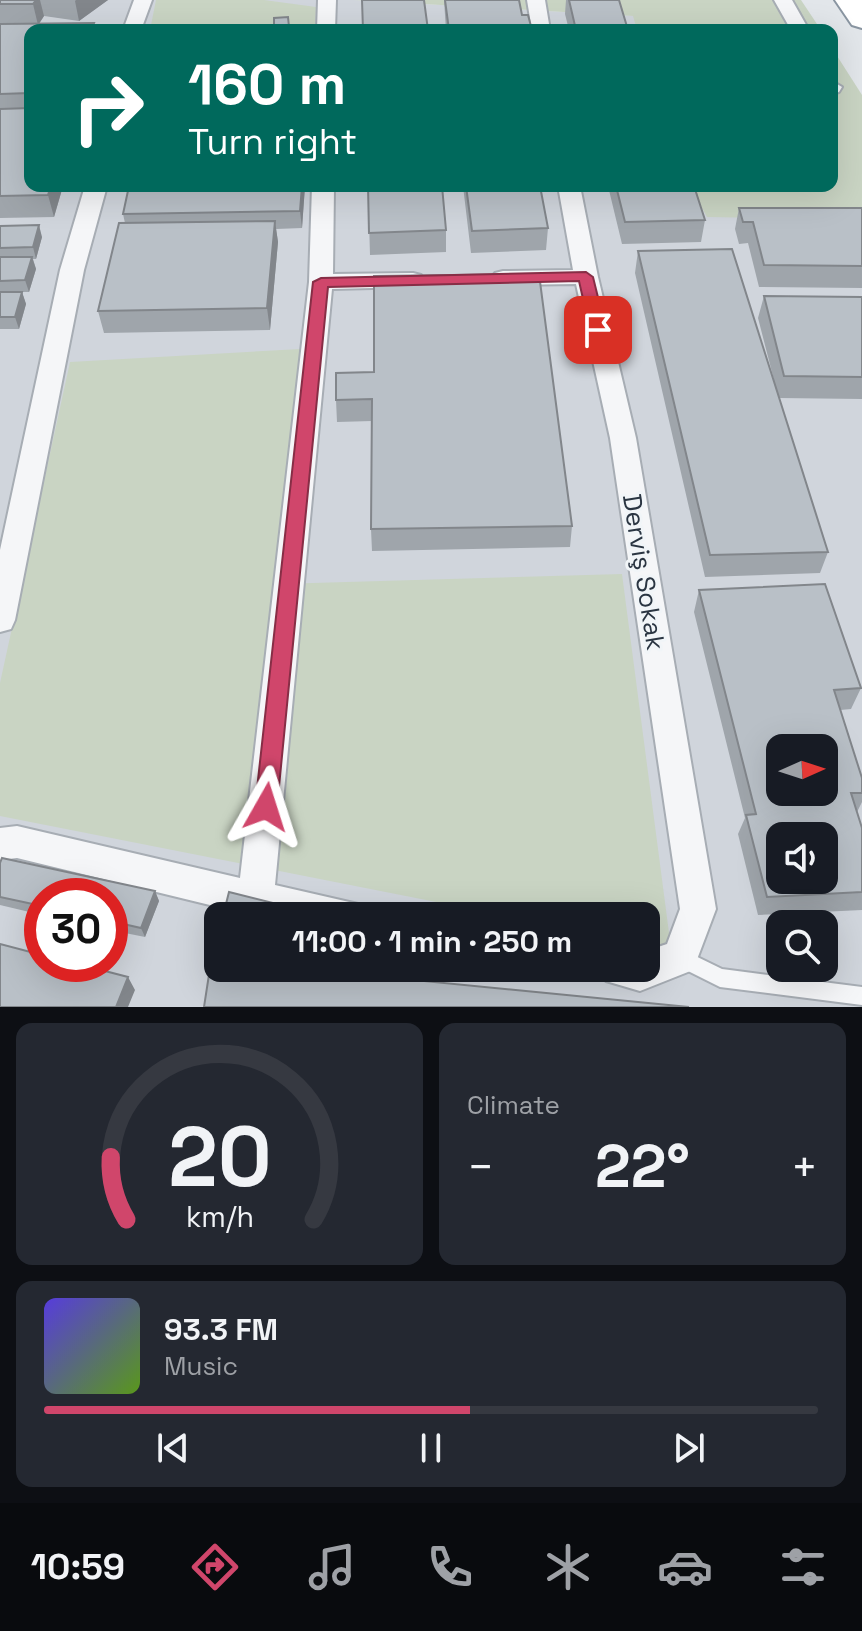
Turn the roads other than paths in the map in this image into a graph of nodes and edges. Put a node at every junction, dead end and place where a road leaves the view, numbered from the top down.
1 (143, 0) edge
2 (327, 0) edge
3 (536, 0) edge
4 (783, 0) edge
5 (849, 0) edge
6 (862, 19) edge
7 (134, 24) edge
8 (326, 24) edge
9 (540, 24) edge
10 (797, 24) edge
11 (94, 192) edge
12 (323, 192) edge
13 (570, 192) edge
14 (586, 277) junction
15 (477, 279) edge
16 (430, 280) edge
17 (321, 282) junction
18 (0, 620) edge
19 (0, 844) edge
20 (256, 899) junction
21 (272, 902) edge
22 (680, 957) junction
23 (660, 964) edge
24 (862, 996) edge

1 - 7 street
2 - 8 street
3 - 9 street
4 - 10 street
5 - 6 highway
11 - 18 street
12 - 17 street
13 - 14 street, Derviş Sokak
14 - 15 street
14 - 22 street, Derviş Sokak
16 - 17 street
17 - 20 street
19 - 20 street
20 - 21 street
22 - 23 street
22 - 24 lane

